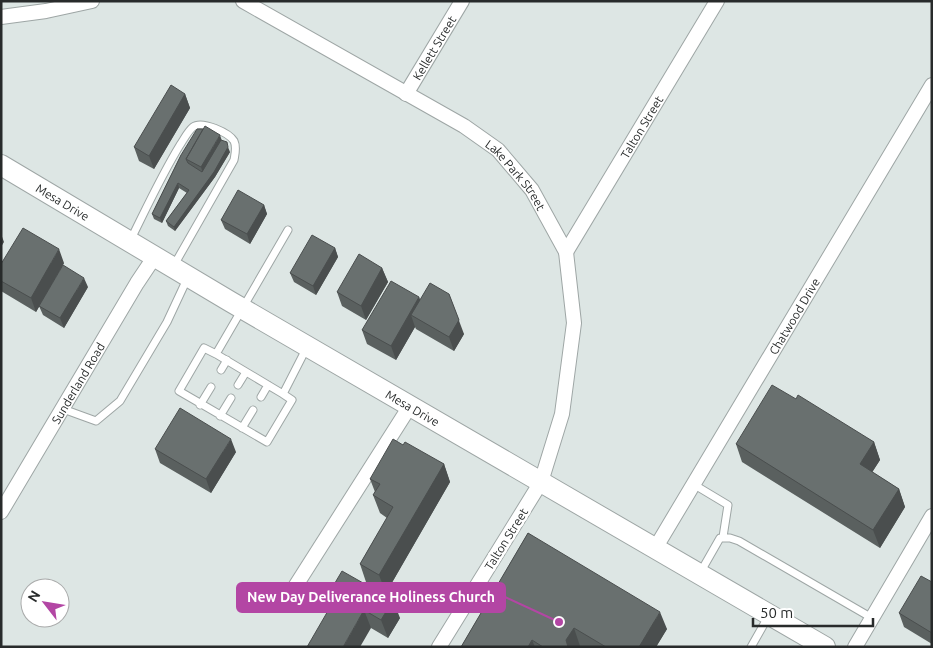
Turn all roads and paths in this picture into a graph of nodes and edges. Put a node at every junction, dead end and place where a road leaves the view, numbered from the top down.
1 (92, 1) edge
2 (243, 1) edge
3 (462, 1) edge
4 (717, 1) edge
5 (1, 16) edge
6 (932, 85) edge
7 (406, 94) junction
8 (1, 165) edge
9 (288, 230) dead end
10 (130, 241) junction
11 (566, 252) junction
12 (155, 256) junction
13 (181, 271) junction
14 (241, 308) junction
15 (308, 346) junction
16 (216, 354) junction
17 (227, 360) junction
18 (221, 370) dead end
19 (246, 372) junction
20 (238, 385) dead end
21 (268, 385) junction
22 (211, 387) dead end
23 (283, 394) junction
24 (261, 397) dead end
25 (231, 398) dead end
26 (200, 405) junction
27 (410, 406) junction
28 (63, 409) junction
29 (253, 410) dead end
30 (220, 416) junction
31 (242, 428) junction
32 (541, 482) junction
33 (693, 484) junction
34 (1, 512) edge
35 (932, 516) edge
36 (724, 537) junction
37 (656, 547) junction
38 (700, 573) junction
39 (286, 602) dead end
40 (769, 614) junction
41 (872, 618) junction
42 (439, 647) edge
43 (751, 647) edge
44 (825, 647) edge
45 (855, 647) edge

1 - 5 street
2 - 7 street, Lake Park Street
3 - 7 street, Kellett Street
4 - 11 street, Talton Street
6 - 33 street, Chatwood Drive
7 - 11 street, Lake Park Street
8 - 10 main road, Mesa Drive
9 - 14 lane
10 - 12 main road, Mesa Drive
10 - 13 lane
11 - 32 street, Lake Park Street
12 - 13 main road, Mesa Drive
12 - 28 street, Sunderland Road
13 - 14 main road, Mesa Drive
13 - 28 lane
14 - 15 main road, Mesa Drive
14 - 16 lane
15 - 23 lane
15 - 27 main road, Mesa Drive
16 - 17 lane
16 - 26 lane
17 - 18 lane
17 - 19 lane
19 - 20 lane
19 - 21 lane
21 - 23 lane
21 - 24 lane
22 - 26 lane
23 - 31 lane
25 - 30 lane
26 - 30 lane
27 - 32 main road, Mesa Drive
27 - 39 street
28 - 34 street, Sunderland Road
29 - 31 lane
30 - 31 lane
32 - 37 main road, Mesa Drive
32 - 42 street, Talton Street
33 - 36 lane
33 - 37 street, Chatwood Drive
35 - 41 street
36 - 38 lane
36 - 41 lane
37 - 38 main road, Mesa Drive
38 - 40 main road, Mesa Drive
40 - 43 lane
40 - 44 main road, Mesa Drive
41 - 45 street

